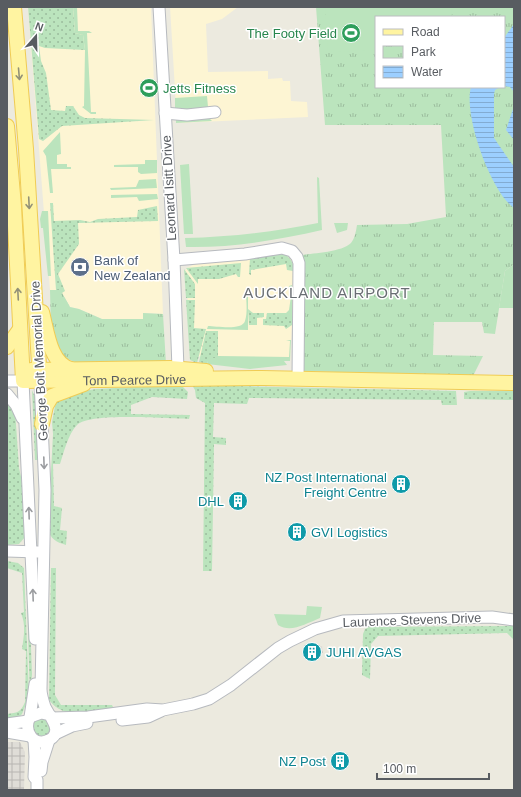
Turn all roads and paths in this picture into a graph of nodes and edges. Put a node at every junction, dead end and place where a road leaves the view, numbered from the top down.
1 (14, 7) edge
2 (159, 7) edge
3 (215, 112) dead end
4 (165, 113) junction
5 (7, 126) edge
6 (174, 260) junction
7 (35, 290) junction
8 (20, 329) junction
9 (7, 347) edge
10 (178, 369) junction
11 (71, 370) junction
12 (40, 375) junction
13 (23, 376) junction
14 (262, 378) junction
15 (298, 379) junction
16 (100, 380) junction
17 (7, 381) edge
18 (514, 383) edge
19 (7, 394) edge
20 (42, 424) junction
21 (26, 434) junction
22 (7, 552) edge
23 (31, 552) junction
24 (44, 552) junction
25 (514, 612) edge
26 (492, 617) junction
27 (514, 620) edge
28 (163, 710) junction
29 (51, 716) junction
30 (29, 719) junction
31 (7, 724) edge
32 (7, 732) edge
33 (52, 737) junction
34 (32, 738) junction
35 (37, 785) edge

1 -> 7 main road, George Bolt Memorial Drive
2 - 4 street, Leonard Isitt Drive
3 - 4 street
4 - 6 street, Leonard Isitt Drive
8 -> 5 main road, George Bolt Memorial Drive
6 - 10 street, Leonard Isitt Drive
6 - 15 street
7 - 11 main road
7 - 12 main road, George Bolt Memorial Drive
8 - 9 main road
8 - 13 main road, George Bolt Memorial Drive
10 - 11 main road, Tom Pearce Drive
10 - 14 main road, Tom Pearce Drive
11 - 12 main road, Tom Pearce Drive
12 - 13 main road, Tom Pearce Drive
12 - 16 main road, Tom Pearce Drive
12 - 20 street, George Bolt Memorial Drive
13 - 17 street, Tom Pearce Drive
13 - 21 street, George Bolt Memorial Drive
14 - 15 main road, Tom Pearce Drive
14 - 16 main road, Tom Pearce Drive
15 - 18 main road, Tom Pearce Drive
16 - 20 main road
19 - 21 street
20 -> 24 street, George Bolt Memorial Drive
23 -> 21 street, George Bolt Memorial Drive
22 - 23 street
23 - 24 street
30 -> 23 street, George Bolt Memorial Drive
24 - 29 street, George Bolt Memorial Drive
25 - 26 street, Laurence Stevens Drive
26 - 27 street, Laurence Stevens Drive
26 - 28 street, Laurence Stevens Drive
28 - 29 street, Laurence Stevens Drive
28 - 33 street, Laurence Stevens Drive
29 - 30 street
29 - 33 street
30 - 31 street
30 - 34 street
32 - 34 street
33 - 34 street
33 - 35 street
34 - 35 street

